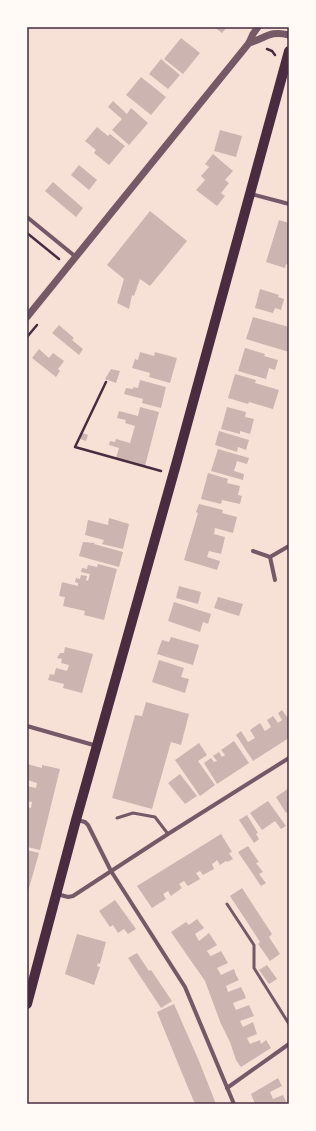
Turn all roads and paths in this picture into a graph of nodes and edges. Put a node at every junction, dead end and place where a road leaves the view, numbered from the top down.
1 (258, 27) edge
2 (289, 34) edge
3 (249, 43) junction
4 (289, 51) edge
5 (250, 194) junction
6 (289, 204) edge
7 (27, 217) edge
8 (27, 233) edge
9 (76, 257) junction
10 (59, 259) dead end
11 (27, 317) edge
12 (106, 382) dead end
13 (161, 471) dead end
14 (289, 546) edge
15 (253, 551) dead end
16 (270, 557) junction
17 (275, 580) dead end
18 (27, 726) edge
19 (98, 746) junction
20 (289, 758) edge
21 (117, 818) dead end
22 (76, 820) junction
23 (168, 834) junction
24 (111, 871) junction
25 (57, 894) junction
26 (227, 904) dead end
27 (27, 1004) edge
28 (289, 1024) edge
29 (289, 1044) edge
30 (227, 1088) junction
31 (234, 1104) edge

1 - 3 street
2 - 3 street
3 - 9 street
4 - 5 main road
5 - 6 street
5 - 19 main road
7 - 9 street
8 - 10 path
9 - 11 street
12 - 13 path
14 - 16 street
15 - 16 street
16 - 17 street
18 - 19 street
19 - 22 main road
20 - 23 street
21 - 23 lane
22 - 24 street
22 - 25 main road
23 - 24 street
24 - 25 street
24 - 30 street
25 - 27 main road
26 - 28 lane
29 - 30 street
30 - 31 street

